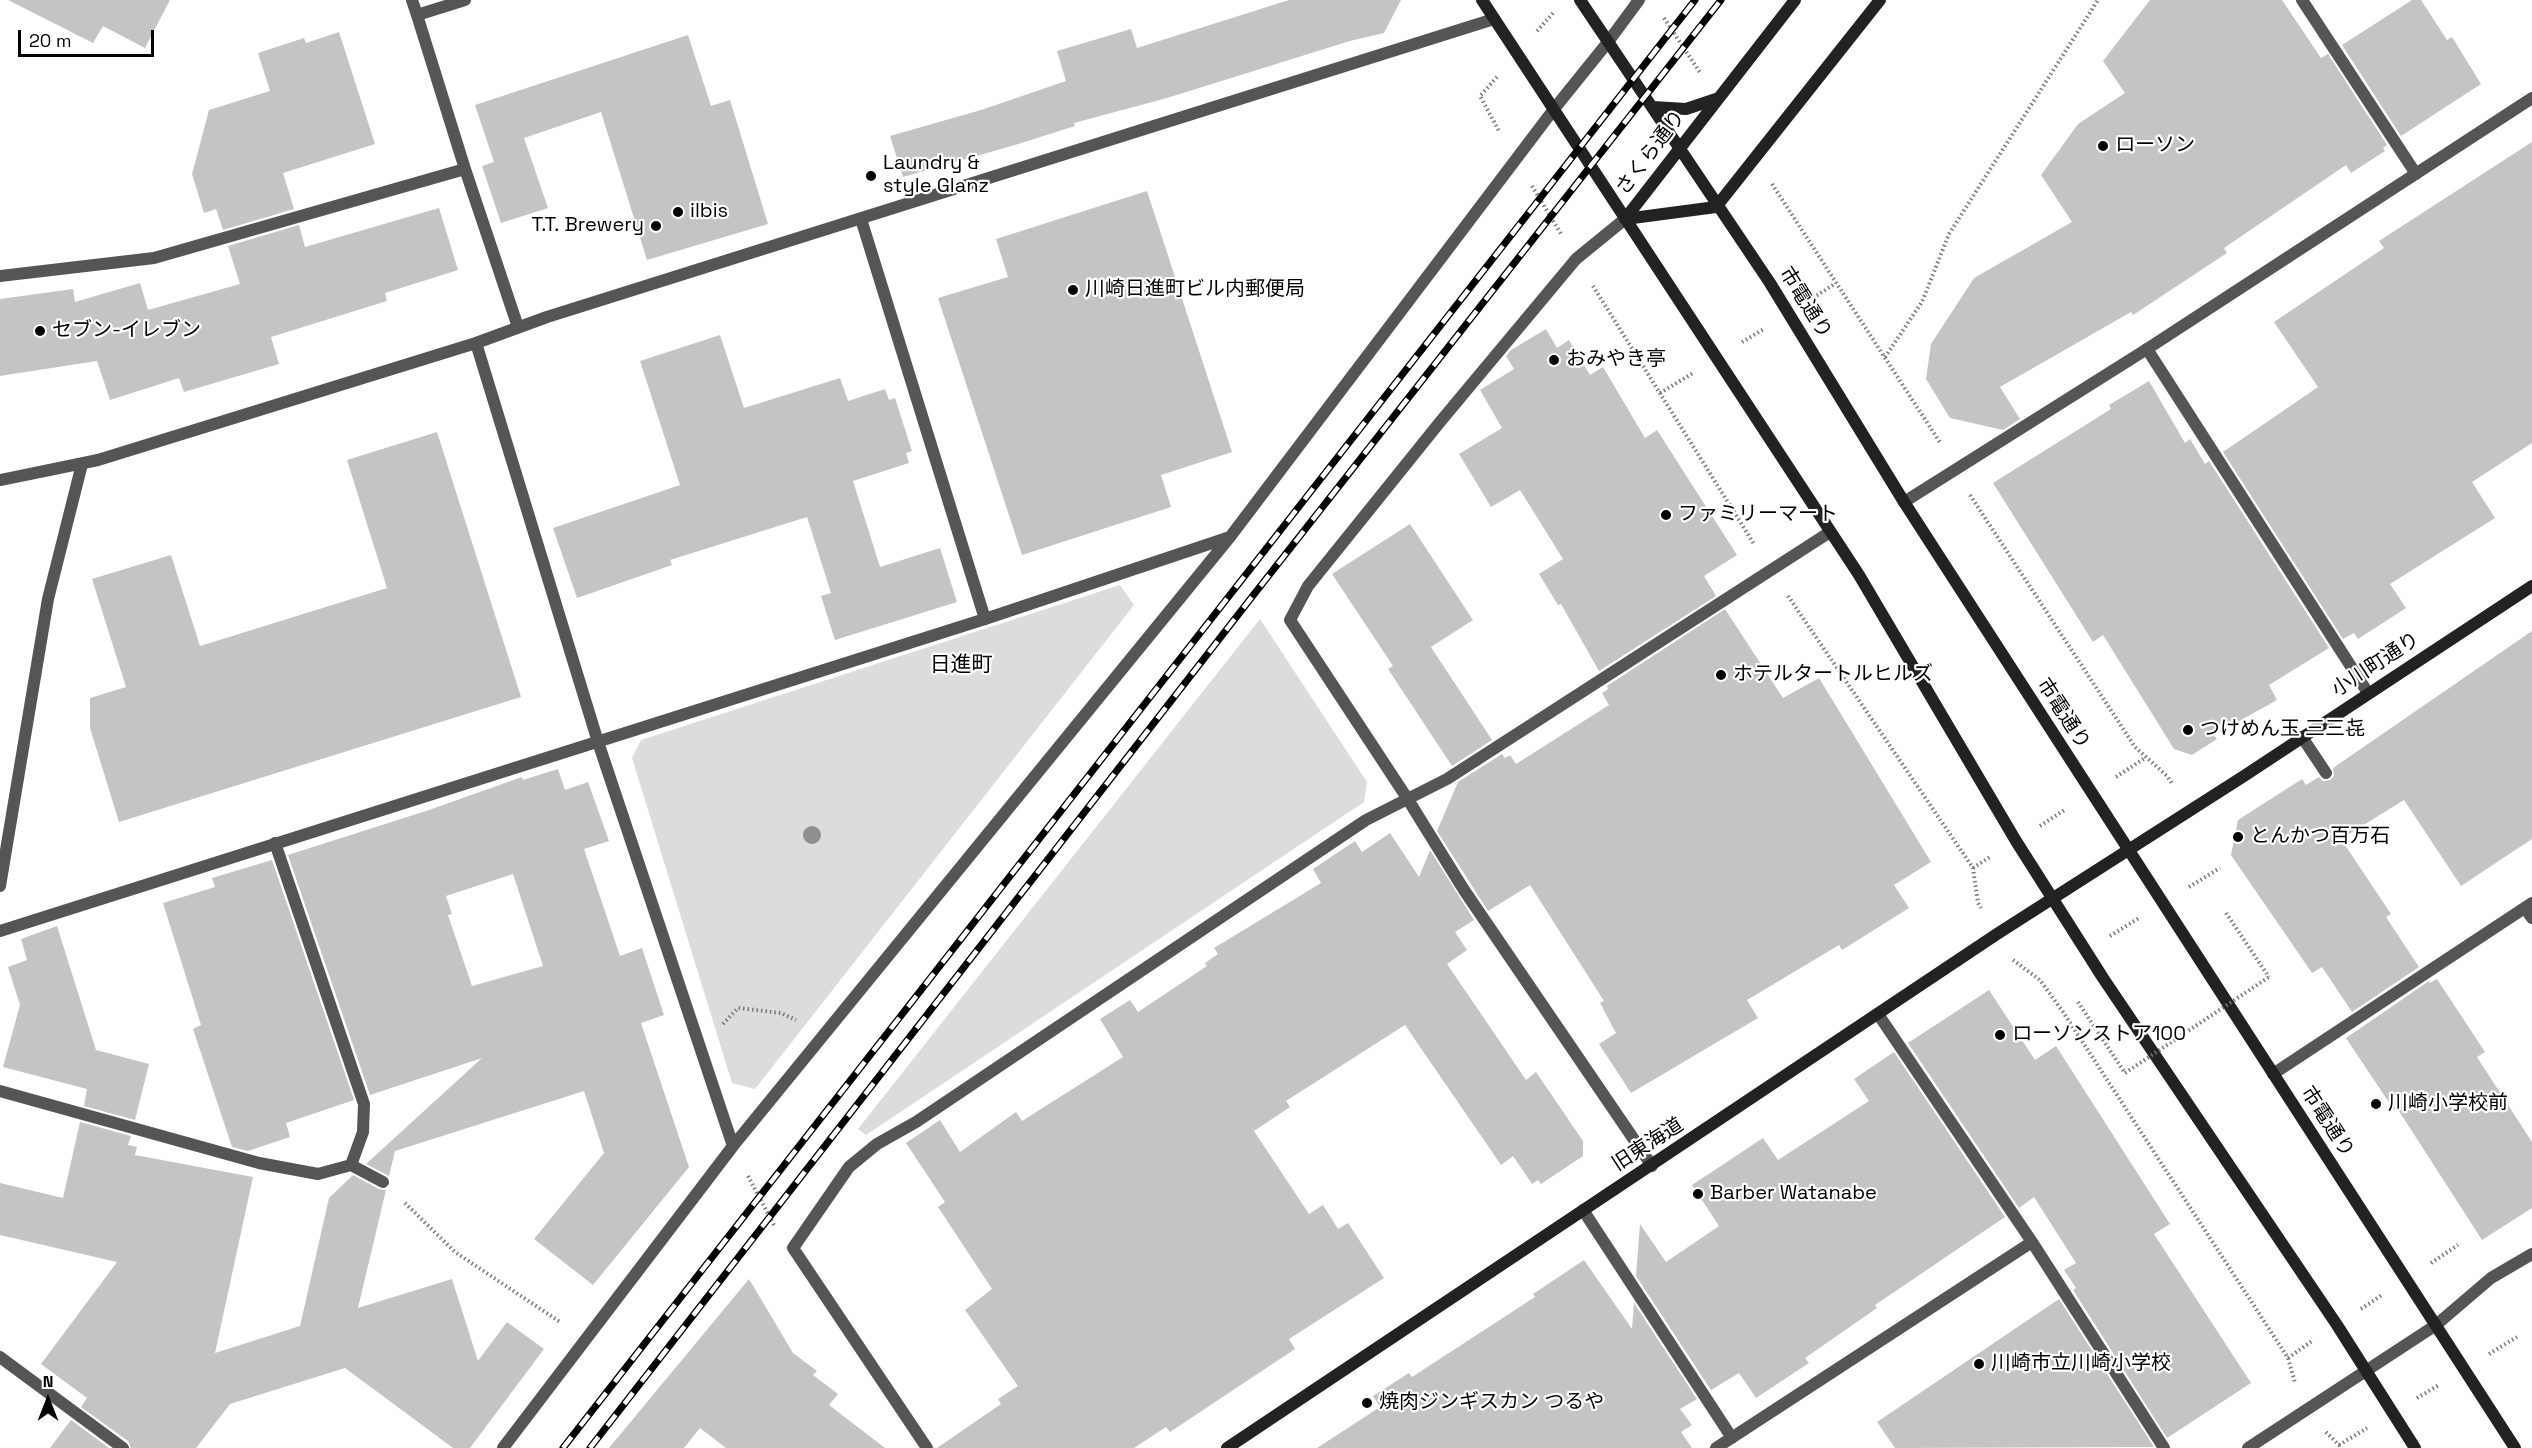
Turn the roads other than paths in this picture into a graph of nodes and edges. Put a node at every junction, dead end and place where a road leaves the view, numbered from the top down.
1 (412, 0) edge
2 (465, 0) edge
3 (1482, 0) edge
4 (1580, 0) edge
5 (1639, 0) edge
6 (1796, 0) edge
7 (1880, 0) edge
8 (2302, 0) edge
9 (417, 15) junction
10 (1494, 19) junction
11 (1608, 42) junction
12 (2532, 98) edge
13 (1717, 99) junction
14 (1653, 107) junction
15 (1554, 108) junction
16 (1680, 146) junction
17 (465, 169) junction
18 (2416, 174) junction
19 (1716, 207) junction
20 (861, 219) junction
21 (1625, 219) junction
22 (0, 276) edge
23 (518, 327) junction
24 (476, 343) junction
25 (2147, 349) junction
26 (82, 464) junction
27 (0, 480) edge
28 (1904, 502) junction
29 (1830, 532) junction
30 (1230, 537) junction
31 (2532, 586) edge
32 (985, 619) junction
33 (2368, 693) junction
34 (2302, 737) junction
35 (598, 742) junction
36 (2326, 773) dead end
37 (1407, 798) junction
38 (275, 843) junction
39 (2130, 850) junction
40 (2091, 874) joint
41 (0, 886) edge
42 (2053, 899) junction
43 (2530, 910) edge
44 (0, 931) edge
45 (1878, 1014) junction
46 (2273, 1074) junction
47 (0, 1091) edge
48 (733, 1146) junction
49 (351, 1165) junction
50 (1652, 1166) junction
51 (382, 1182) road end
52 (1583, 1210) junction
53 (2032, 1242) junction
54 (2532, 1254) edge
55 (2436, 1324) junction
56 (0, 1357) edge
57 (2366, 1371) junction
58 (1732, 1438) junction
59 (123, 1448) edge
60 (503, 1448) edge
61 (927, 1448) edge
62 (1227, 1448) edge
63 (1716, 1448) edge
64 (2164, 1448) edge
65 (2248, 1448) edge
66 (2415, 1448) edge
67 (2515, 1448) edge

1 - 9 street
2 - 9 street
3 - 10 main road
4 - 11 main road, 市電通り
5 - 11 street
6 - 13 main road, さくら通り
7 - 19 main road
8 - 18 street
9 - 17 street
10 - 15 main road
10 - 20 street
11 - 14 main road, 市電通り
11 - 15 street
12 - 18 street
13 - 14 main road
13 - 16 main road, さくら通り
14 - 16 main road, 市電通り
15 - 21 main road
15 - 30 street
16 - 19 main road, 市電通り
16 - 21 main road, さくら通り
17 - 22 street
17 - 23 street
18 - 25 street
19 - 21 main road, さくら通り
19 - 28 main road, 市電通り
20 - 23 street
20 - 32 street
21 - 29 main road
21 - 37 street
23 - 24 street
24 - 26 street
24 - 35 street
25 - 28 street
25 - 33 street
26 - 27 street
26 - 41 street
28 - 39 main road, 市電通り
29 - 37 street
29 - 42 main road
30 - 32 street
30 - 48 street
31 - 33 main road, 小川町通り
32 - 35 street
33 - 34 main road, 小川町通り
34 - 36 street
34 - 39 main road, 小川町通り
35 - 38 street
35 - 48 street
37 - 50 street
37 - 61 street
38 - 44 street
38 - 49 street
39 - 40 main road, 小川町通り
39 - 46 main road, 市電通り
40 - 42 main road, 旧東海道
42 - 45 main road, 旧東海道
42 - 57 main road
43 - 46 street
45 - 50 main road, 旧東海道
45 - 53 street
46 - 55 main road, 市電通り
47 - 49 street
48 - 60 street
49 - 51 street
50 - 52 main road, 旧東海道
52 - 58 street
52 - 62 main road, 旧東海道
53 - 58 street
53 - 64 street
54 - 55 street
55 - 57 street
55 - 67 main road, 市電通り
56 - 59 street
57 - 65 street
57 - 66 main road
58 - 63 street

